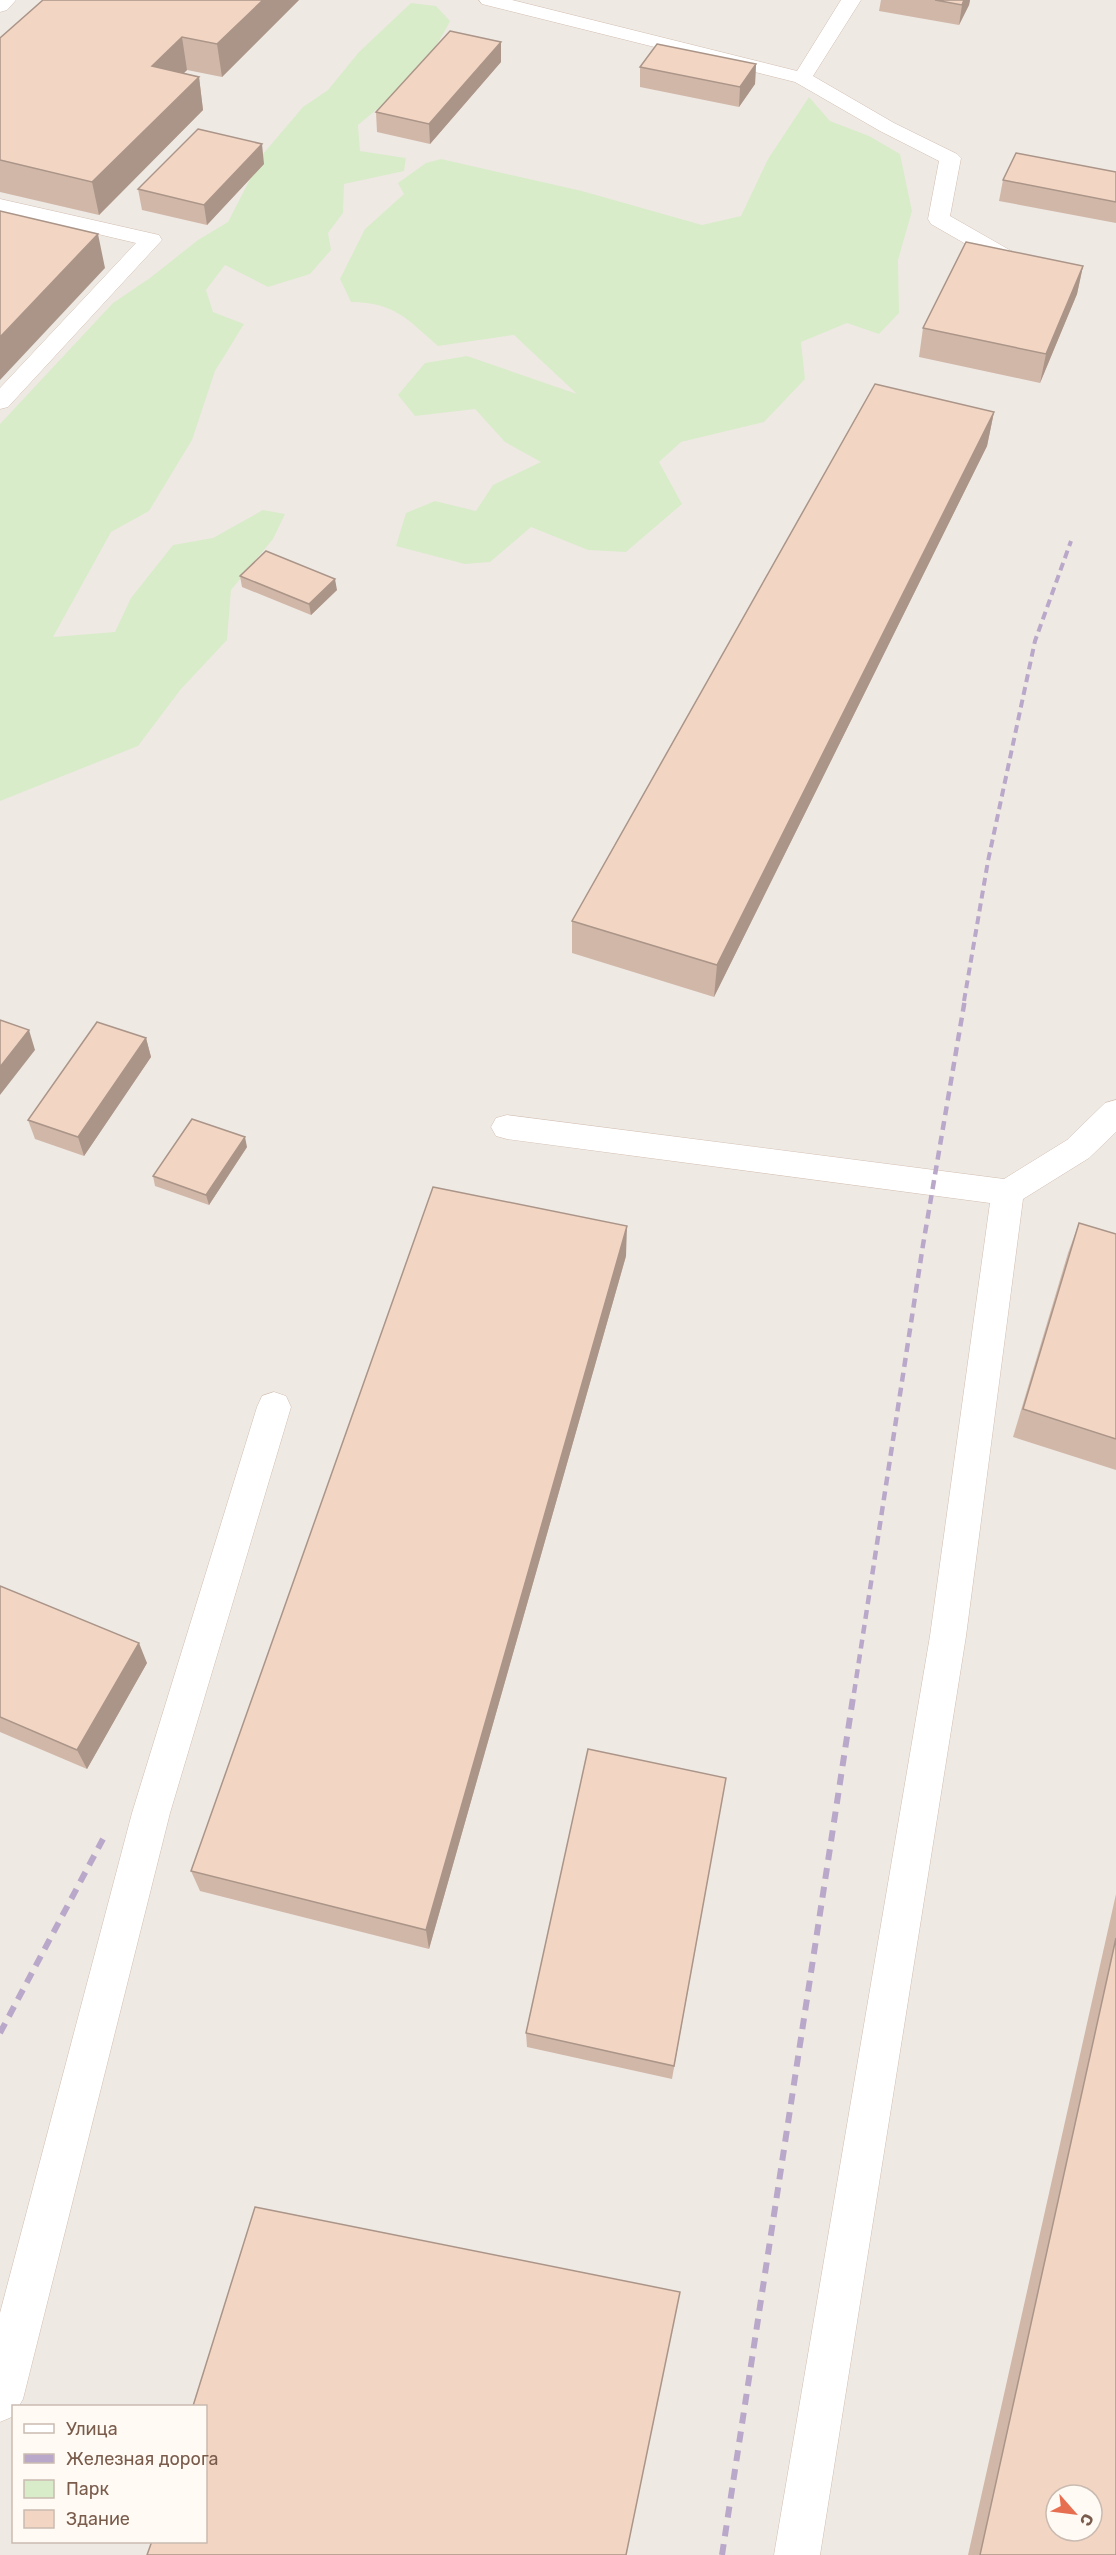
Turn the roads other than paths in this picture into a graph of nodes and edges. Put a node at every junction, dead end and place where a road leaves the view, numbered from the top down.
1 (6, 0) edge
2 (489, 0) edge
3 (851, 0) edge
4 (0, 6) edge
5 (802, 78) junction
6 (0, 205) edge
7 (1012, 261) edge
8 (0, 402) edge
9 (1116, 1112) edge
10 (507, 1127) dead end
11 (1008, 1192) junction
12 (274, 1407) dead end
13 (0, 2399) edge
14 (797, 2555) edge

1 - 4 lane
2 - 5 lane
3 - 5 lane
5 - 7 lane
6 - 8 lane
9 - 11 lane
10 - 11 lane
11 - 14 lane
12 - 13 lane

